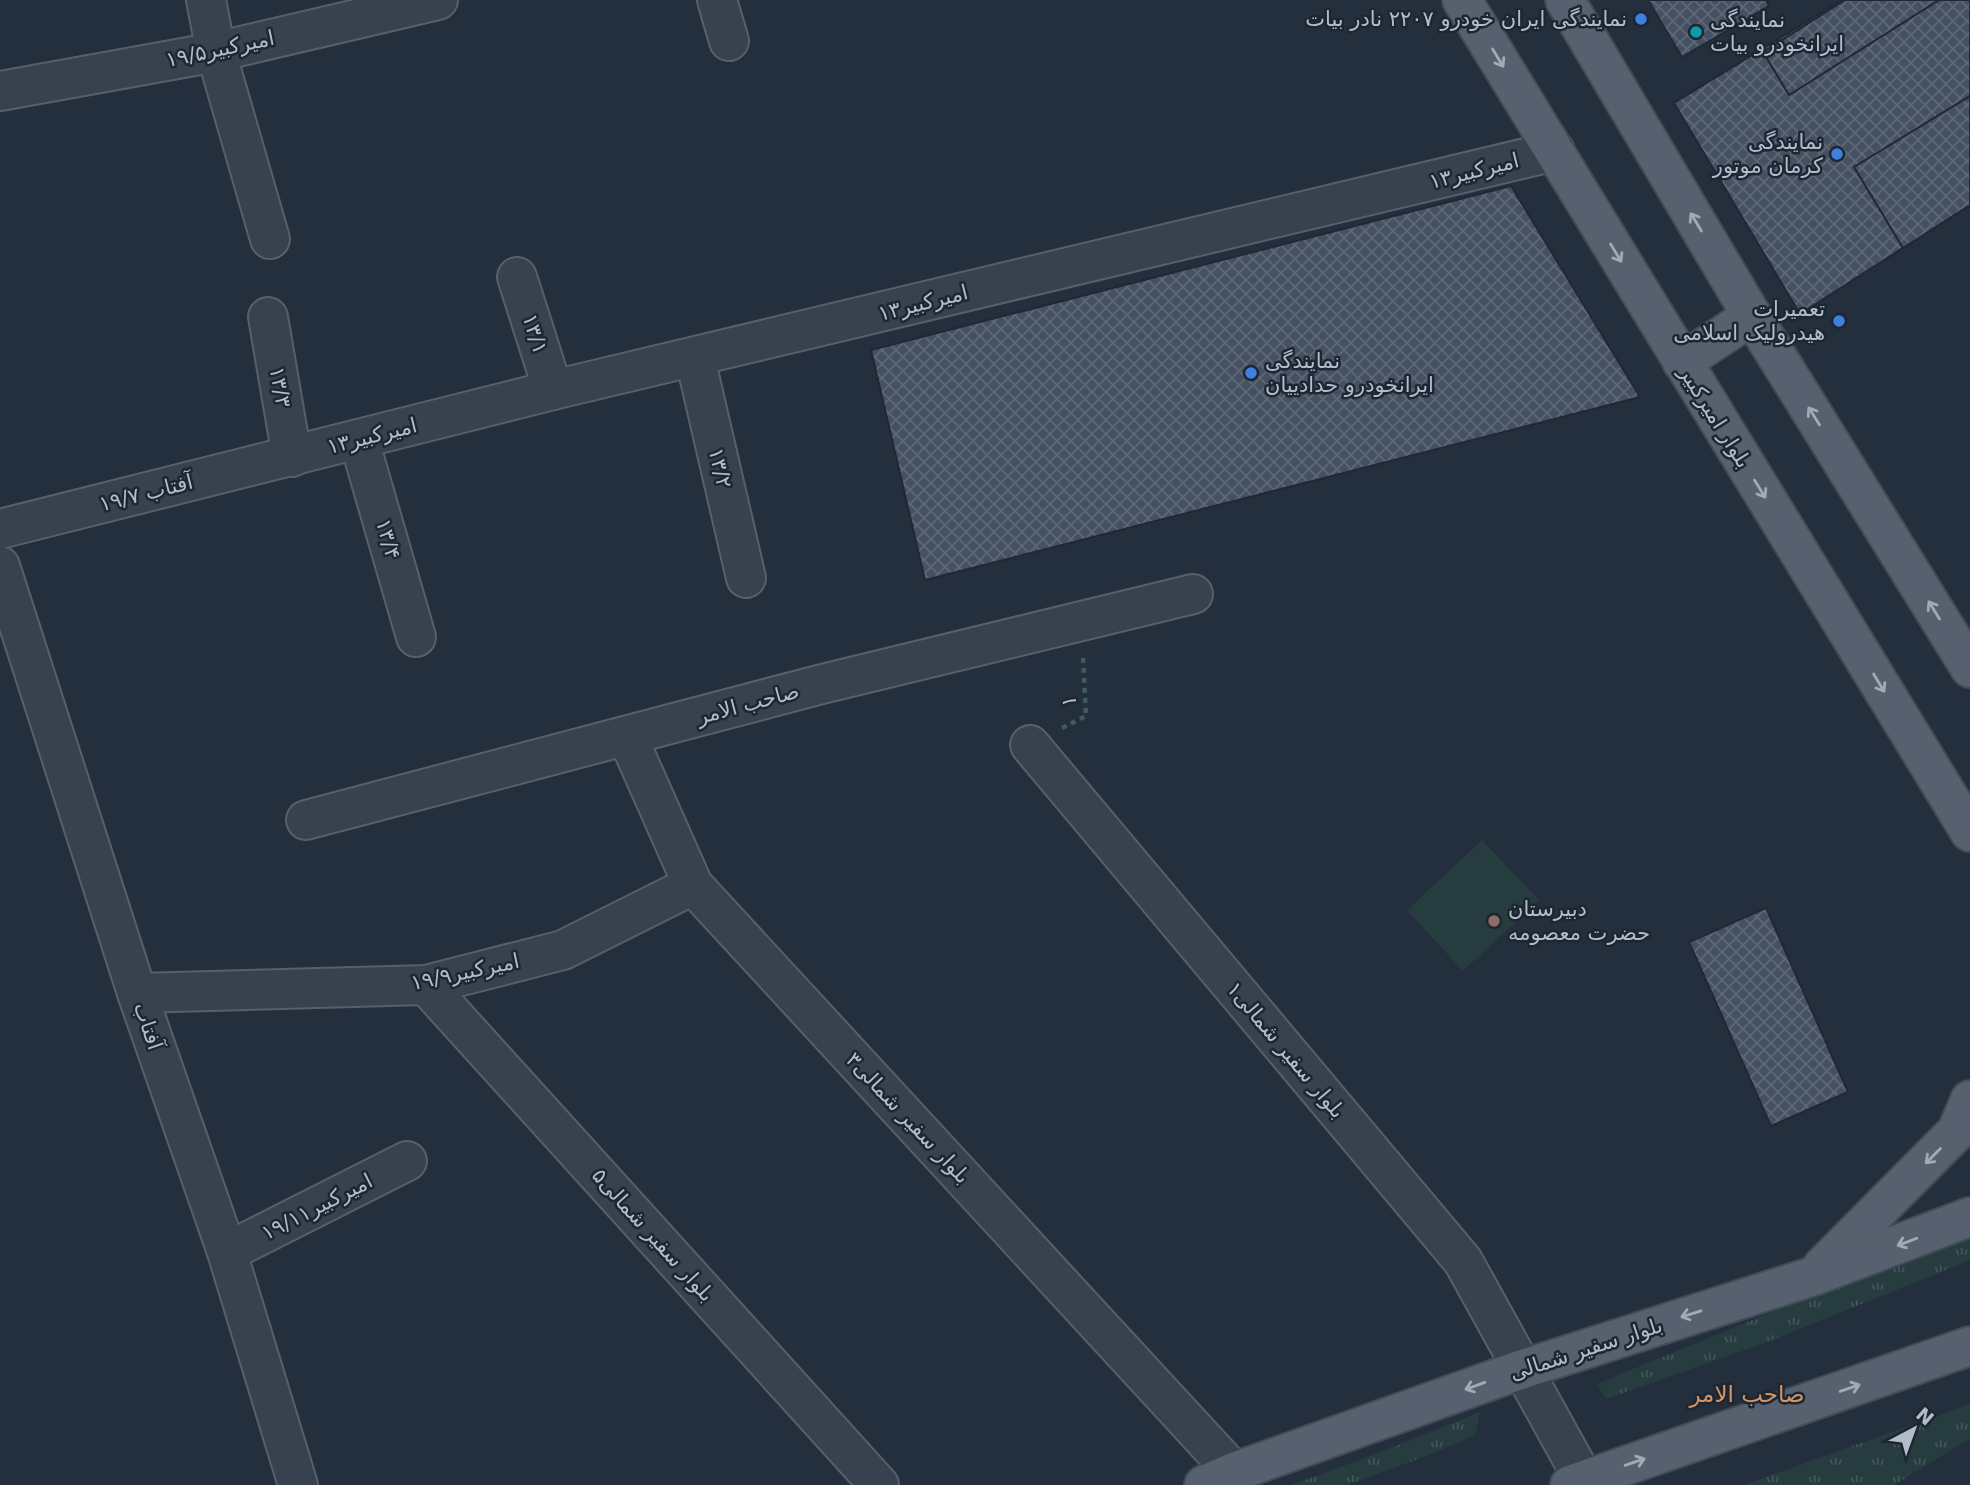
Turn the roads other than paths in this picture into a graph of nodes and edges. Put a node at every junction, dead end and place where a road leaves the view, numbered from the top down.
1 (206, 0) edge
2 (438, 0) edge
3 (717, 0) edge
4 (1462, 0) edge
5 (1565, 0) edge
6 (729, 41) dead end
7 (216, 51) junction
8 (0, 91) edge
9 (1555, 151) junction
10 (270, 239) dead end
11 (517, 277) dead end
12 (1752, 316) junction
13 (268, 317) dead end
14 (695, 358) junction
15 (1682, 362) junction
16 (553, 390) junction
17 (359, 440) junction
18 (292, 457) junction
19 (0, 529) edge
20 (0, 566) edge
21 (746, 578) dead end
22 (1193, 594) dead end
23 (416, 637) dead end
24 (1970, 668) edge
25 (627, 736) junction
26 (1030, 745) road end
27 (306, 820) dead end
28 (1970, 832) edge
29 (693, 885) junction
30 (426, 985) junction
31 (137, 993) junction
32 (1970, 1100) edge
33 (407, 1161) dead end
34 (1970, 1217) edge
35 (227, 1252) junction
36 (1814, 1276) junction
37 (1970, 1346) edge
38 (1523, 1369) junction
39 (1219, 1478) edge
40 (1577, 1483) edge
41 (298, 1485) edge
42 (879, 1485) edge

1 - 7 street
2 - 7 street, امیرکبیر۱۹/۵
3 - 6 street
4 -> 9 main road, بلوار امیرکبیر
12 -> 5 main road
7 - 8 street, امیرکبیر۱۹/۵
7 - 10 street
9 - 14 street, امیرکبیر۱۳
9 -> 15 main road, بلوار امیرکبیر
11 - 16 street, ۱۳/۱
12 - 15 main road
24 -> 12 main road
13 - 18 street, ۱۳/۳
14 - 16 street, امیرکبیر۱۳
14 - 21 street, ۱۳/۲
15 -> 28 main road, بلوار امیرکبیر
16 - 17 street, امیرکبیر۱۳
17 - 18 street, امیرکبیر۱۳
17 - 23 street, ۱۳/۴
18 - 19 street, آفتاب ۱۹/۷
20 - 31 street, آفتاب
22 - 25 street, صاحب الامر
25 - 27 street, صاحب الامر
25 - 29 street, بلوار سفیر شمالی۳
26 - 38 street, بلوار سفیر شمالی۱
29 - 30 street, امیرکبیر۱۹/۹
29 - 39 street, بلوار سفیر شمالی۳
30 - 31 street, امیرکبیر۱۹/۹
30 - 42 street, بلوار سفیر شمالی۵
31 - 35 street, آفتاب
32 -> 36 main road
33 - 35 street, امیرکبیر۱۹/۱۱
34 -> 36 main road, بلوار سفیر شمالی
35 - 41 street, آفتاب
36 -> 38 main road, بلوار سفیر شمالی
40 -> 37 main road
38 -> 39 main road, بلوار سفیر شمالی
38 - 40 street, بلوار سفیر شمالی۱

